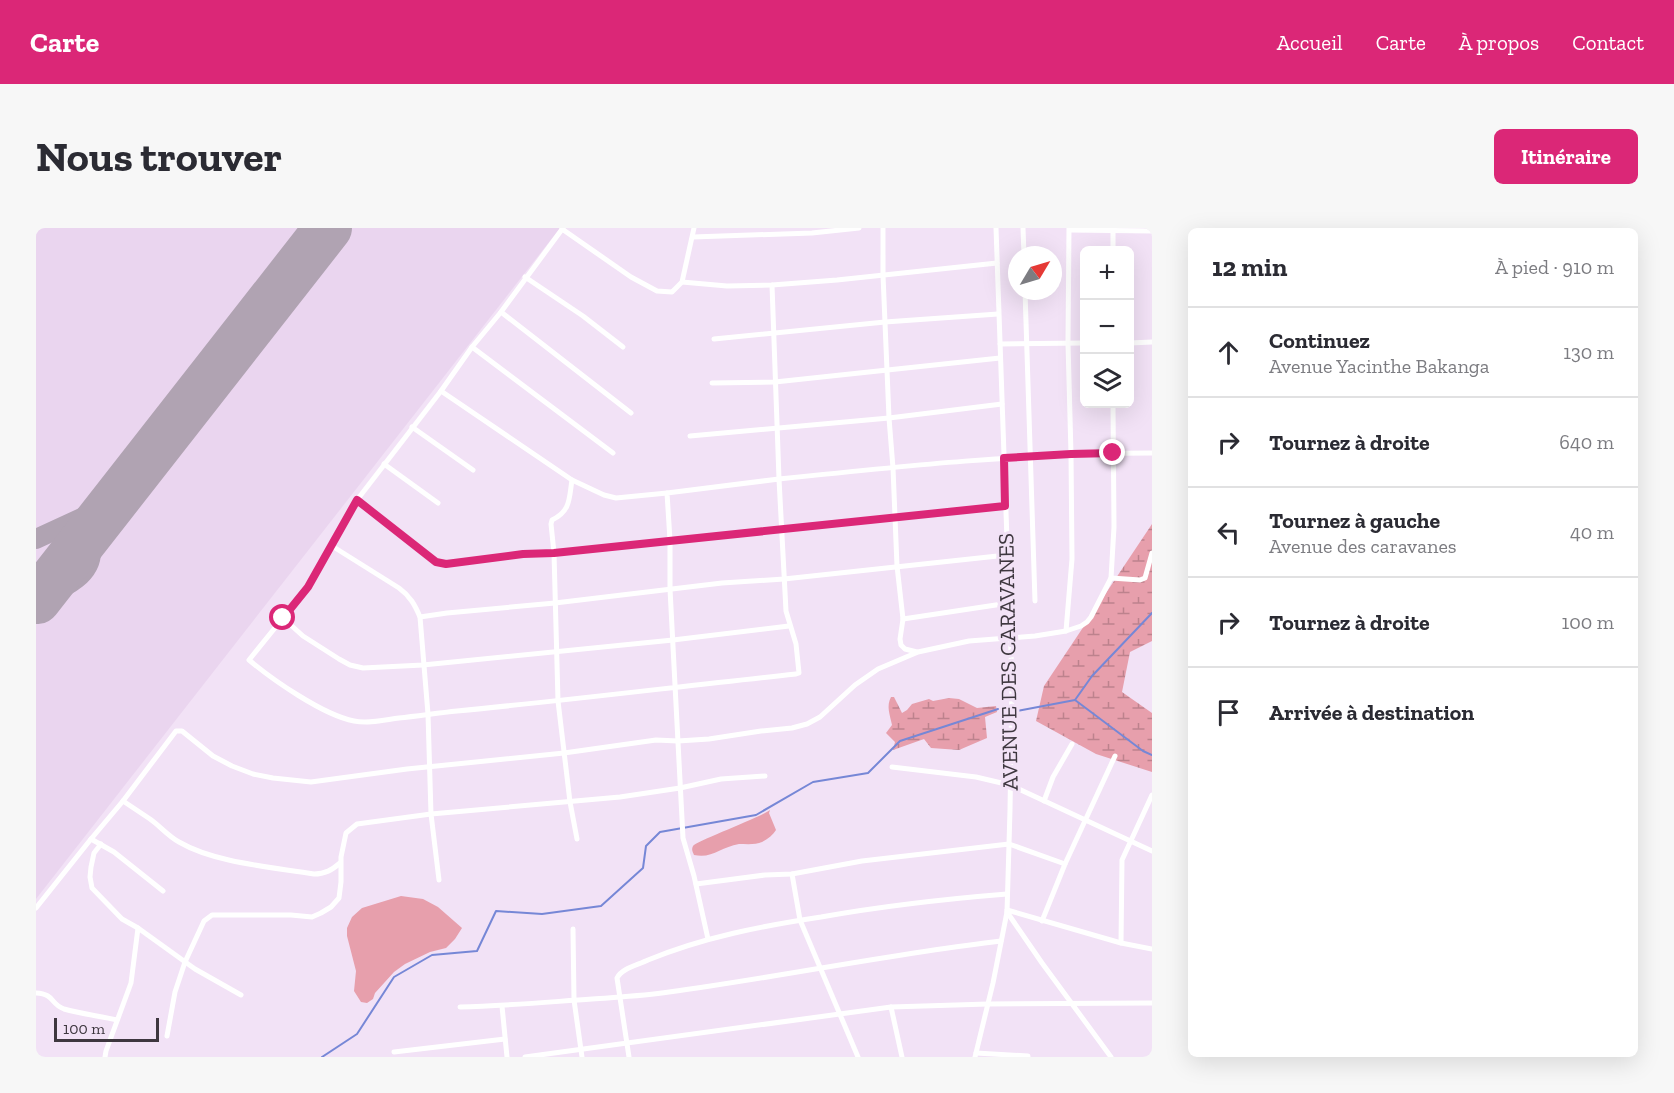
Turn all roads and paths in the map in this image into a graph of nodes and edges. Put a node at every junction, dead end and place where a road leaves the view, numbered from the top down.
1 (694, 228) edge
2 (859, 228) edge
3 (883, 228) edge
4 (996, 228) edge
5 (1023, 228) edge
6 (562, 229) edge
7 (1070, 229) edge
8 (1113, 229) edge
9 (1152, 231) edge
10 (693, 237) junction
11 (1024, 246) edge
12 (1113, 246) edge
13 (997, 263) junction
14 (883, 275) junction
15 (525, 277) junction
16 (682, 282) junction
17 (772, 285) junction
18 (1025, 300) edge
19 (501, 312) junction
20 (998, 314) junction
21 (885, 322) junction
22 (774, 332) junction
23 (714, 339) dead end
24 (1152, 342) edge
25 (1068, 343) junction
26 (1080, 343) edge
27 (1134, 343) edge
28 (1000, 344) junction
29 (1026, 344) junction
30 (623, 346) dead end
31 (472, 347) junction
32 (1000, 358) junction
33 (888, 370) junction
34 (776, 382) junction
35 (712, 384) dead end
36 (441, 391) junction
37 (1002, 404) junction
38 (1113, 408) edge
39 (631, 413) dead end
40 (889, 418) junction
41 (412, 428) junction
42 (777, 429) junction
43 (690, 436) dead end
44 (613, 453) dead end
45 (1113, 453) junction
46 (1152, 453) edge
47 (1071, 454) junction
48 (1030, 457) junction
49 (1004, 458) junction
50 (384, 464) junction
51 (893, 468) junction
52 (473, 470) dead end
53 (779, 479) junction
54 (572, 480) junction
55 (667, 493) junction
56 (357, 500) junction
57 (438, 503) dead end
58 (1005, 506) junction
59 (894, 517) junction
60 (782, 530) junction
61 (670, 540) junction
62 (332, 546) junction
63 (554, 553) junction
64 (1152, 554) edge
65 (1007, 555) junction
66 (897, 566) junction
67 (1111, 578) junction
68 (784, 579) junction
69 (670, 589) junction
70 (1035, 602) dead end
71 (555, 603) junction
72 (1009, 603) junction
73 (420, 617) junction
74 (283, 618) junction
75 (903, 619) junction
76 (789, 626) junction
77 (1066, 631) junction
78 (1010, 638) junction
79 (673, 640) junction
80 (556, 651) junction
81 (918, 652) junction
82 (423, 665) junction
83 (675, 687) junction
84 (558, 702) junction
85 (428, 714) junction
86 (678, 741) junction
87 (1072, 744) dead end
88 (564, 753) junction
89 (1115, 756) dead end
90 (430, 766) junction
91 (892, 768) dead end
92 (765, 776) dead end
93 (1010, 785) junction
94 (680, 788) junction
95 (1152, 795) edge
96 (123, 801) junction
97 (1044, 801) junction
98 (570, 802) junction
99 (431, 814) junction
100 (1085, 820) junction
101 (91, 839) junction
102 (577, 839) dead end
103 (1131, 840) junction
104 (101, 844) junction
105 (1009, 844) junction
106 (1152, 851) edge
107 (340, 863) junction
108 (1065, 864) junction
109 (792, 874) junction
110 (439, 880) dead end
111 (696, 884) junction
112 (162, 891) dead end
113 (1007, 894) junction
114 (36, 908) edge
115 (1007, 911) junction
116 (800, 920) junction
117 (1042, 921) junction
118 (138, 928) junction
119 (573, 929) dead end
120 (708, 939) junction
121 (1001, 941) junction
122 (1120, 943) junction
123 (1152, 949) edge
124 (185, 962) junction
125 (822, 969) junction
126 (36, 993) edge
127 (241, 994) dead end
128 (620, 998) junction
129 (574, 1000) junction
130 (1072, 1003) junction
131 (1152, 1003) edge
132 (988, 1004) junction
133 (501, 1006) junction
134 (460, 1007) dead end
135 (891, 1007) junction
136 (841, 1015) junction
137 (117, 1020) junction
138 (167, 1036) dead end
139 (504, 1039) junction
140 (627, 1044) junction
141 (582, 1049) junction
142 (394, 1052) dead end
143 (976, 1055) edge
144 (1028, 1056) edge
145 (105, 1057) edge
146 (507, 1057) edge
147 (525, 1057) edge
148 (582, 1057) edge
149 (629, 1057) edge
150 (858, 1057) edge
151 (902, 1057) edge
152 (1111, 1057) edge

1 - 10 street
2 - 10 street
3 - 14 street
4 - 13 street, AVENUE DES CARAVANES
5 - 11 street
6 - 15 street
6 - 16 street
7 - 8 street
7 - 25 street
8 - 9 street
8 - 12 street
10 - 16 street
13 - 14 street
13 - 20 street, AVENUE DES CARAVANES
14 - 17 street
14 - 21 street
15 - 19 street
15 - 30 street
16 - 17 street
17 - 22 street
18 - 29 street
19 - 31 street
19 - 39 street
20 - 21 street
20 - 28 street, AVENUE DES CARAVANES
21 - 22 street
21 - 33 street
22 - 23 street
22 - 34 street
24 - 27 street
25 - 26 street
25 - 29 street
25 - 47 street
28 - 29 street
28 - 32 street, AVENUE DES CARAVANES
29 - 48 street
31 - 36 street
31 - 44 street
32 - 33 street
32 - 37 street, AVENUE DES CARAVANES
33 - 34 street
33 - 40 street
34 - 35 street
34 - 42 street
36 - 41 street
36 - 54 street
37 - 40 street
37 - 49 street, AVENUE DES CARAVANES
38 - 45 street
40 - 42 street
40 - 51 street
41 - 50 street
41 - 52 street
42 - 43 street
42 - 53 street
45 - 46 street
45 - 47 street
45 - 67 street
47 - 48 street
47 - 77 street
48 - 49 street
48 - 70 street
49 - 51 street
49 - 58 street, AVENUE DES CARAVANES
50 - 56 street
50 - 57 street
51 - 53 street
51 - 59 street
53 - 55 street
53 - 60 street
54 - 55 street
54 - 63 street
55 - 61 street
56 - 62 street
56 - 63 street
58 - 59 street
58 - 65 street, AVENUE DES CARAVANES
59 - 60 street
59 - 66 street
60 - 61 street
60 - 68 street
61 - 63 street
61 - 69 street
62 - 73 street
62 - 74 street
63 - 71 street
64 - 67 street
65 - 66 street
65 - 72 street, AVENUE DES CARAVANES
66 - 68 street
66 - 75 street
67 - 77 street
68 - 69 street
68 - 76 street
69 - 71 street
69 - 79 street
71 - 73 street
71 - 80 street
72 - 75 street
72 - 78 street, AVENUE DES CARAVANES
73 - 82 street
74 - 82 street
74 - 85 street
75 - 81 street
76 - 79 street
76 - 83 street
77 - 78 street
78 - 81 street
78 - 93 street, AVENUE DES CARAVANES
79 - 80 street
79 - 83 street
80 - 82 street
80 - 84 street
81 - 86 street
82 - 85 street
83 - 84 street
83 - 86 street
84 - 85 street
84 - 88 street
85 - 90 street
86 - 88 street
86 - 94 street
87 - 97 street
88 - 90 street
88 - 98 street
89 - 100 street
90 - 96 street
90 - 99 street
91 - 93 street
92 - 94 street
93 - 97 street
93 - 105 street, AVENUE DES CARAVANES
94 - 98 street
94 - 111 street
95 - 103 street
96 - 101 street
96 - 107 street
97 - 100 street
98 - 99 street
98 - 102 street
99 - 107 street
99 - 110 street
100 - 103 street
100 - 108 street
101 - 104 street
101 - 114 street
103 - 106 street
103 - 122 street
104 - 112 street
104 - 118 street
105 - 108 street
105 - 109 street
105 - 113 street, AVENUE DES CARAVANES
107 - 124 street
108 - 117 street
109 - 111 street
109 - 116 street
111 - 120 street
113 - 115 street, AVENUE DES CARAVANES
113 - 116 street
115 - 117 street
115 - 121 street, AVENUE DES CARAVANES
115 - 130 street
116 - 120 street
116 - 125 street
117 - 122 street
118 - 124 street
118 - 137 street
119 - 129 street
120 - 128 street
121 - 125 street
121 - 132 street, AVENUE DES CARAVANES
122 - 123 street
124 - 127 street
124 - 138 street
125 - 128 street
125 - 136 street
126 - 137 street
128 - 129 street
128 - 140 street
129 - 133 street
129 - 141 street
130 - 131 street
130 - 132 street
130 - 152 street
132 - 135 street
132 - 143 street, AVENUE DES CARAVANES
133 - 134 street
133 - 139 street
135 - 136 street
135 - 151 street
136 - 140 street
136 - 150 street
137 - 145 street
139 - 142 street
139 - 146 street
140 - 141 street
140 - 149 street
141 - 147 street
141 - 148 street
143 - 144 street

